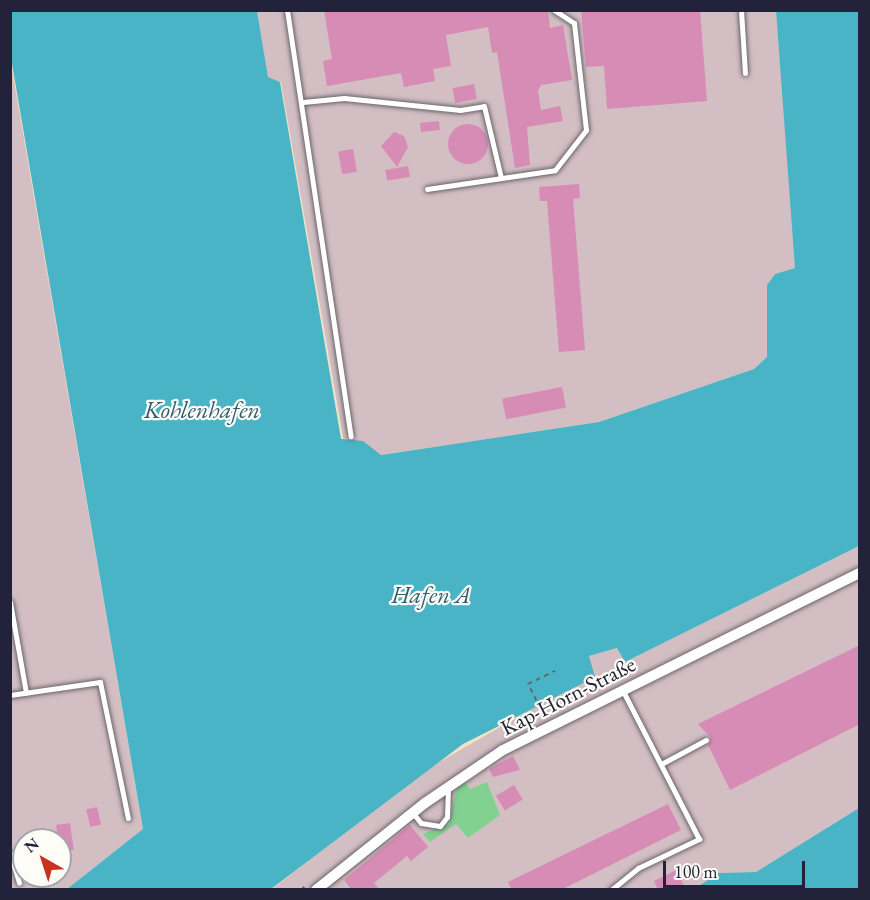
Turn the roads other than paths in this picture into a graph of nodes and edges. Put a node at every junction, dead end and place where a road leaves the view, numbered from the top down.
1 (287, 10) edge
2 (554, 10) edge
3 (741, 10) edge
4 (745, 73) dead end
5 (303, 102) junction
6 (501, 178) junction
7 (427, 189) dead end
8 (351, 436) dead end
9 (860, 573) edge
10 (10, 602) edge
11 (623, 689) junction
12 (26, 693) junction
13 (10, 695) edge
14 (706, 740) dead end
15 (661, 764) junction
16 (447, 786) junction
17 (412, 812) junction
18 (128, 819) dead end
19 (316, 890) edge
20 (610, 890) edge

1 - 5 lane
2 - 6 lane
3 - 4 lane
5 - 6 lane
5 - 8 lane
6 - 7 lane
9 - 11 street, Kap-Horn-Straße
10 - 12 lane
11 - 15 lane
11 - 16 street, Kap-Horn-Straße
12 - 13 lane
12 - 18 lane
14 - 15 lane
15 - 20 lane
16 - 17 street, Kap-Horn-Straße
16 - 17 lane
17 - 19 street, Kap-Horn-Straße

